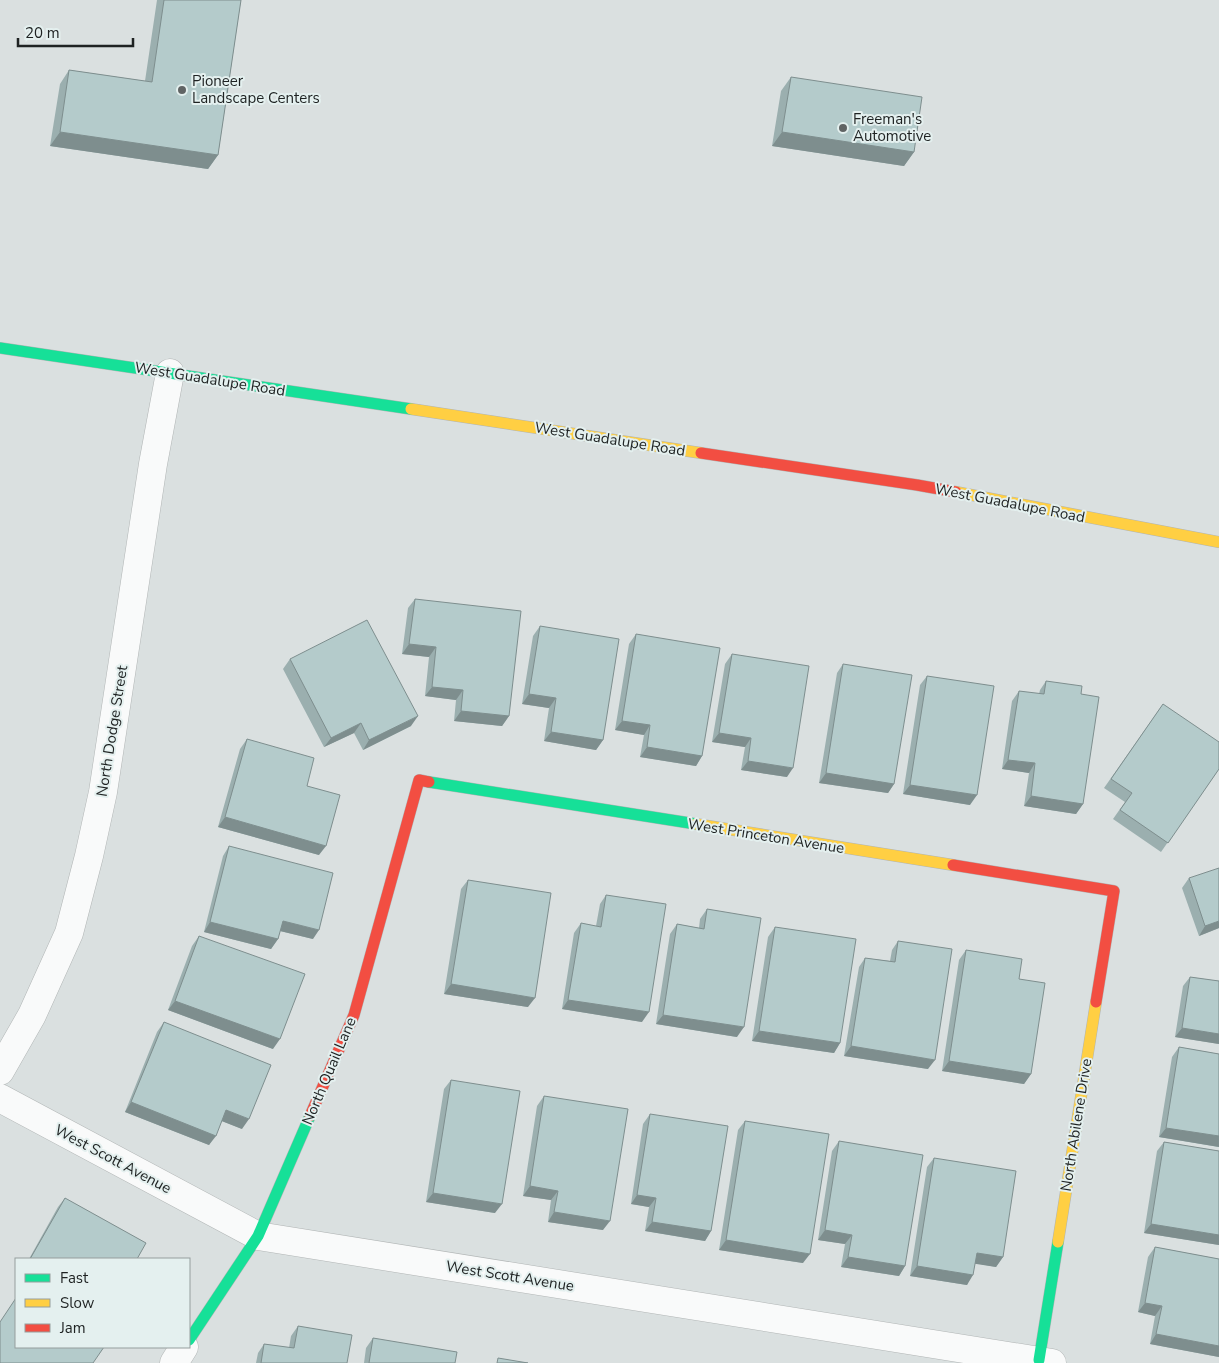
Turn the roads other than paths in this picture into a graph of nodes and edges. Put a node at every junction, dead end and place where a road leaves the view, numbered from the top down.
1 (0, 348) edge
2 (170, 373) junction
3 (1219, 542) edge
4 (419, 780) joint
5 (1114, 890) joint
6 (0, 1071) edge
7 (0, 1098) edge
8 (258, 1236) junction
9 (190, 1338) edge
10 (183, 1348) edge
11 (1046, 1362) edge
12 (174, 1363) edge

1 - 2 street, West Guadalupe Road
2 - 3 street, West Guadalupe Road
2 - 6 street, North Dodge Street
4 - 5 street, West Princeton Avenue
4 - 8 street, North Quail Lane
5 - 11 street, North Abilene Drive
7 - 8 street, West Scott Avenue
8 - 9 street, North Quail Lane
8 - 11 street, West Scott Avenue
10 - 12 street

